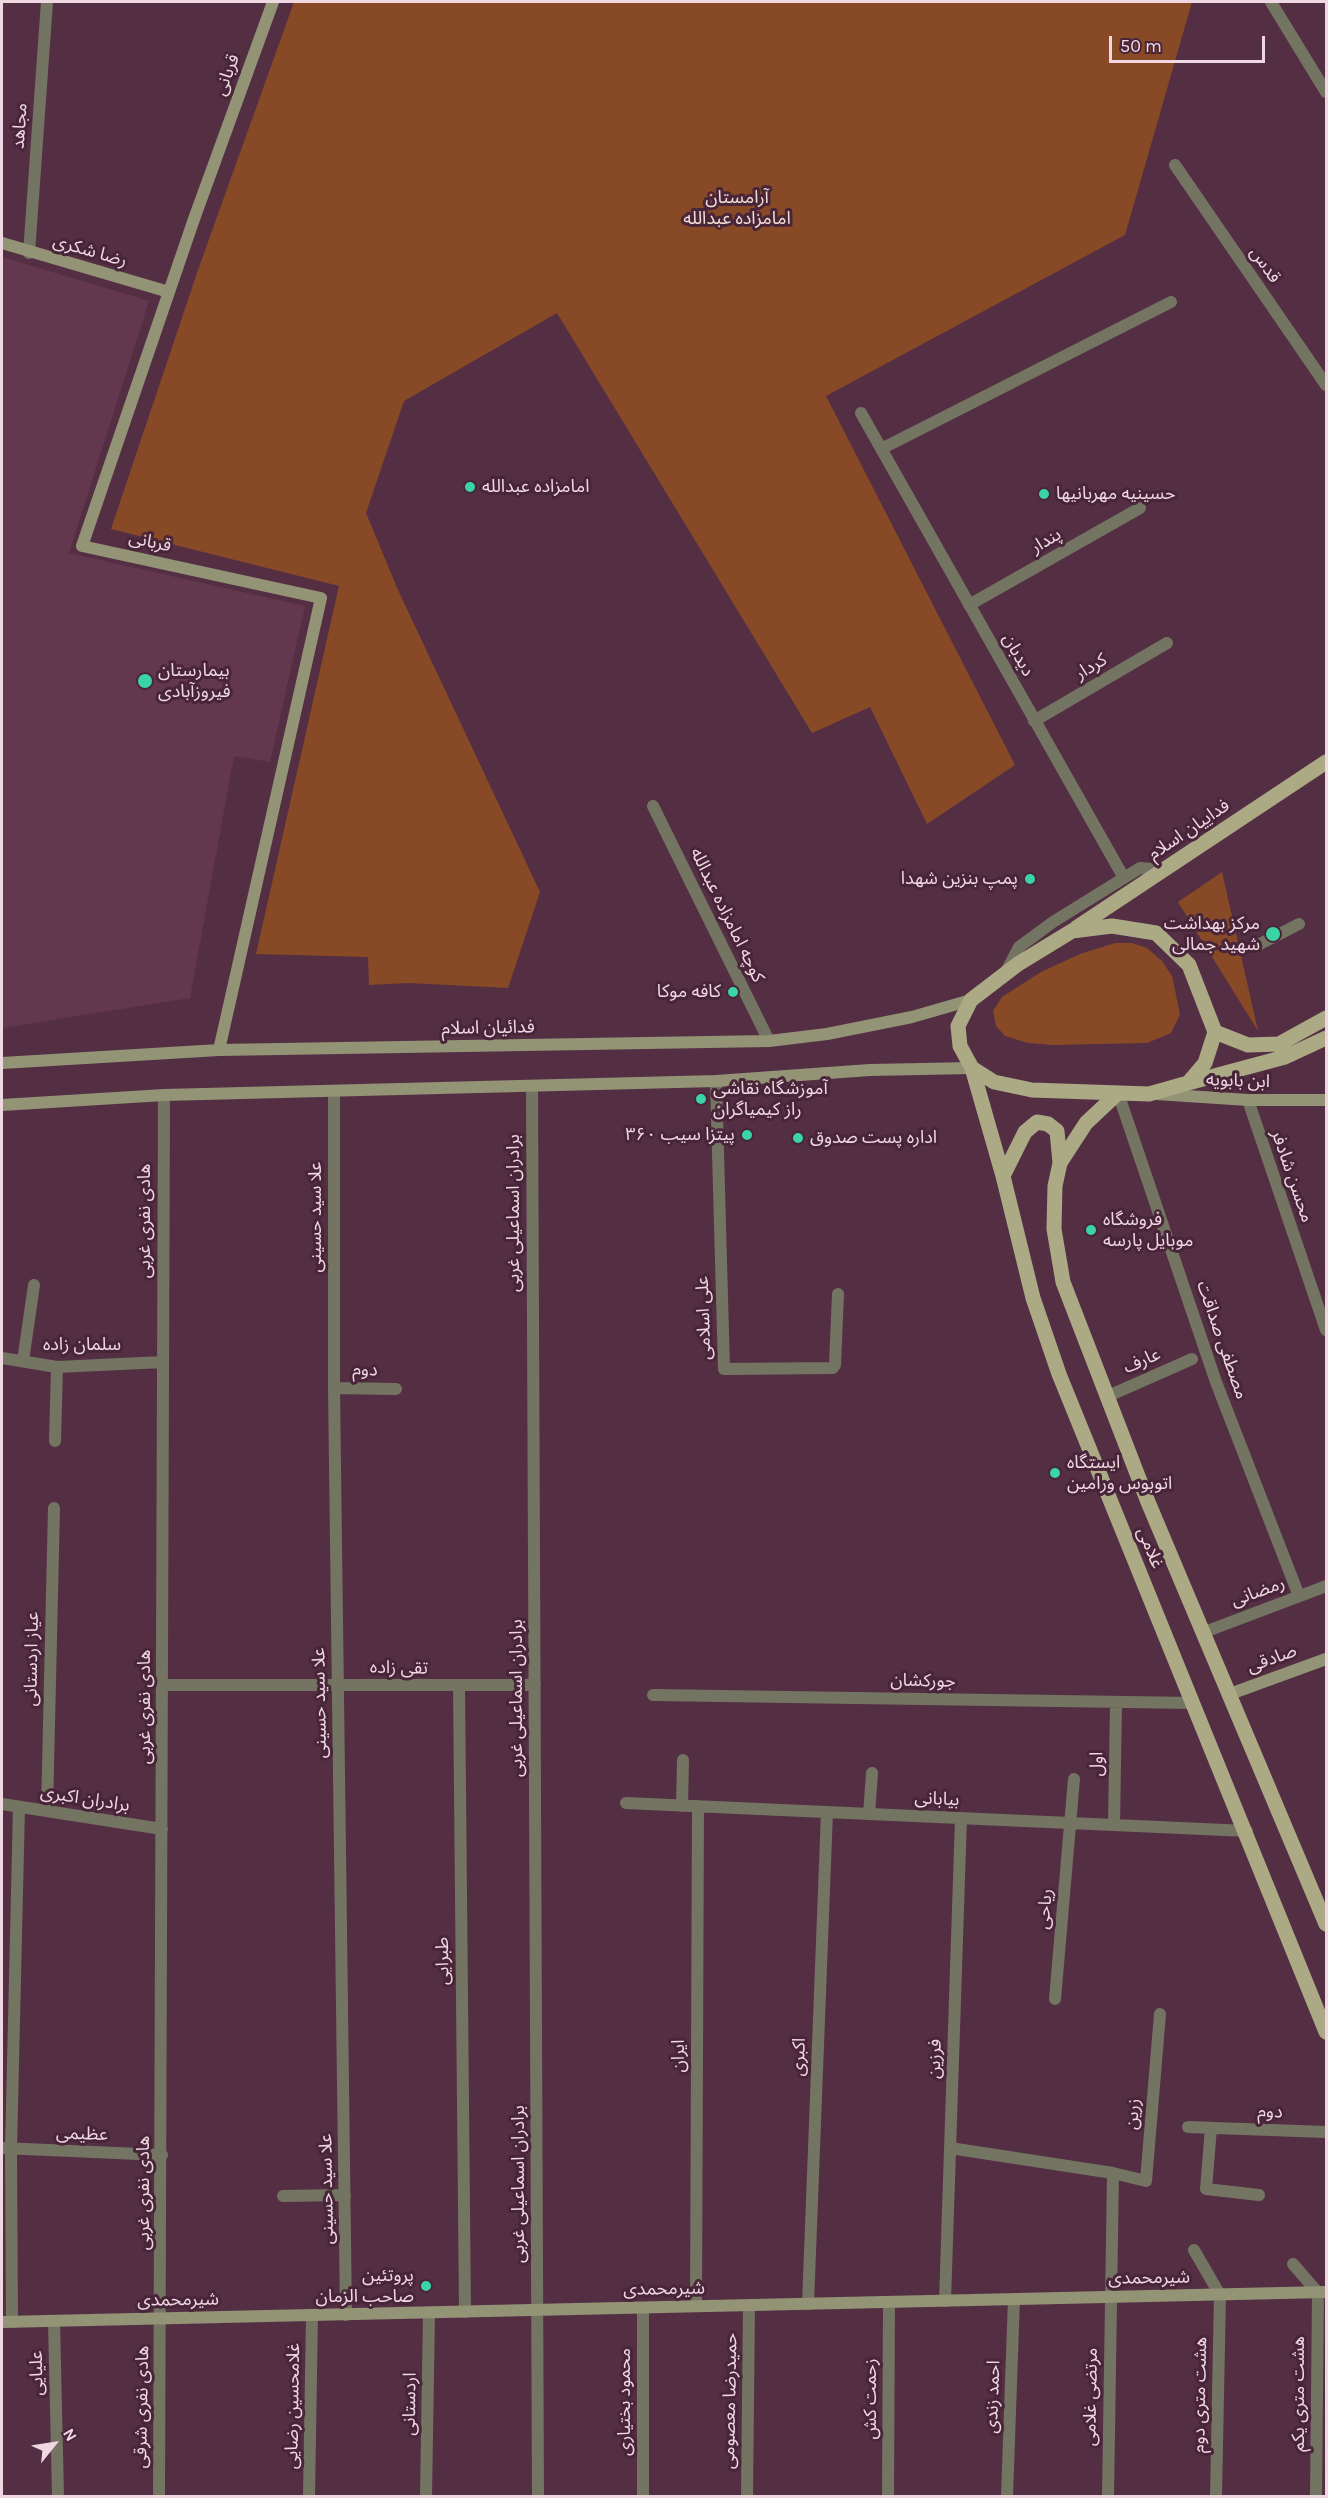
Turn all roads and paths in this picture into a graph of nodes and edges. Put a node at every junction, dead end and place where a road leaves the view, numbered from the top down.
1 (47, 2) edge
2 (273, 2) edge
3 (1271, 2) edge
4 (1326, 92) edge
5 (1175, 165) dead end
6 (2, 243) edge
7 (29, 253) junction
8 (169, 292) junction
9 (1171, 302) dead end
10 (1326, 384) edge
11 (861, 413) dead end
12 (881, 449) junction
13 (1140, 508) dead end
14 (969, 605) junction
15 (1167, 644) dead end
16 (1034, 722) junction
17 (1326, 762) edge
18 (653, 806) dead end
19 (1164, 870) junction
20 (1124, 878) junction
21 (1299, 924) dead end
22 (1072, 931) junction
23 (1256, 946) dead end
24 (1005, 975) junction
25 (971, 1000) junction
26 (1326, 1018) edge
27 (1215, 1032) junction
28 (1326, 1038) edge
29 (769, 1041) junction
30 (219, 1050) junction
31 (2, 1063) edge
32 (972, 1068) junction
33 (716, 1081) junction
34 (1188, 1083) junction
35 (532, 1087) junction
36 (334, 1092) junction
37 (1118, 1093) junction
38 (1149, 1094) junction
39 (164, 1095) junction
40 (1248, 1100) junction
41 (1326, 1100) edge
42 (2, 1105) edge
43 (1060, 1163) junction
44 (1003, 1176) junction
45 (34, 1286) dead end
46 (838, 1294) dead end
47 (1326, 1330) edge
48 (2, 1358) edge
49 (1192, 1359) dead end
50 (23, 1361) junction
51 (163, 1362) junction
52 (57, 1367) junction
53 (334, 1388) junction
54 (396, 1389) dead end
55 (1106, 1397) junction
56 (55, 1441) dead end
57 (54, 1508) dead end
58 (1326, 1586) edge
59 (1299, 1596) junction
60 (1203, 1633) junction
61 (1326, 1659) edge
62 (163, 1685) junction
63 (338, 1685) junction
64 (535, 1685) junction
65 (459, 1686) junction
66 (1230, 1694) junction
67 (653, 1695) dead end
68 (1116, 1703) junction
69 (1193, 1703) junction
70 (683, 1760) dead end
71 (872, 1773) dead end
72 (1074, 1779) dead end
73 (626, 1803) dead end
74 (2, 1804) edge
75 (682, 1806) junction
76 (698, 1806) junction
77 (19, 1807) junction
78 (47, 1811) junction
79 (827, 1812) junction
80 (869, 1814) junction
81 (961, 1818) junction
82 (1071, 1823) junction
83 (1114, 1825) junction
84 (162, 1829) junction
85 (1247, 1831) junction
86 (1326, 1924) edge
87 (1055, 1999) dead end
88 (1160, 2014) dead end
89 (1326, 2032) edge
90 (1188, 2127) dead end
91 (1211, 2128) junction
92 (1326, 2132) edge
93 (6, 2148) edge
94 (950, 2148) junction
95 (162, 2155) junction
96 (1113, 2173) junction
97 (345, 2195) junction
98 (1258, 2195) dead end
99 (283, 2196) dead end
100 (1194, 2250) dead end
101 (1293, 2264) dead end
102 (1322, 2292) edge
103 (1220, 2295) junction
104 (1110, 2297) junction
105 (1014, 2299) junction
106 (945, 2301) junction
107 (889, 2302) junction
108 (808, 2304) junction
109 (749, 2305) junction
110 (696, 2307) junction
111 (643, 2308) junction
112 (537, 2310) junction
113 (465, 2312) junction
114 (429, 2313) junction
115 (346, 2314) junction
116 (312, 2315) junction
117 (161, 2319) junction
118 (54, 2321) junction
119 (7, 2322) edge
120 (1320, 2488) edge
121 (58, 2496) edge
122 (159, 2496) edge
123 (309, 2496) edge
124 (426, 2496) edge
125 (538, 2496) edge
126 (643, 2496) edge
127 (747, 2496) edge
128 (888, 2496) edge
129 (1007, 2496) edge
130 (1108, 2496) edge
131 (1216, 2496) edge

1 - 7 street, مجاهد
2 - 8 street, قربانی
3 - 4 street
5 - 10 street, قدس
6 - 7 street, رضا شکری
7 - 8 street, رضا شکری
8 - 30 street, قربانی
9 - 12 street
11 - 12 street, دیدبان
12 - 14 street, دیدبان
13 - 14 street, پندار
14 - 16 street, دیدبان
15 - 16 street, کردار
16 - 20 street, دیدبان
17 - 19 main road, فداییان اسلام
18 - 29 street, کوچه امامزاده عبدالله
19 - 20 street
19 - 22 main road, فداییان اسلام
20 - 24 street
21 - 23 street
22 - 24 main road, فداییان اسلام
22 - 27 main road
24 - 25 main road, فداییان اسلام
25 - 29 street, فدائیان اسلام
25 - 32 main road, غلامی
26 - 27 main road
27 - 34 main road
28 - 34 main road
29 - 30 street, فدائیان اسلام
30 - 31 street, فدائیان اسلام
32 - 33 street
32 - 37 main road
32 - 44 main road, غلامی
33 - 35 street
33 - 46 street, علی اسلامی
34 - 38 main road
35 - 36 street
35 - 64 street, برادران اسماعیلی غربی
36 - 39 street
36 - 53 street, علا سید حسینی
37 - 38 main road
37 - 43 main road, غلامی
37 - 59 street, مصطفی صداقت
38 - 40 street, ابن بابویه
39 - 42 street
39 - 51 street, هادی نفری غربی
40 - 41 street, ابن بابویه
40 - 47 street, محسن شادفر
43 - 44 main road
43 - 55 main road, غلامی
44 - 69 main road, غلامی
45 - 50 street
48 - 50 street, سلمان زاده
49 - 55 street, عارف
50 - 52 street, سلمان زاده
51 - 52 street, سلمان زاده
51 - 62 street, هادی نفری غربی
52 - 56 street
53 - 54 street, دوم
53 - 63 street, علا سید حسینی
55 - 60 main road, غلامی
57 - 78 street, عیاز اردستانی
58 - 59 street, رمضانی
59 - 60 street, رمضانی
60 - 66 main road, غلامی
61 - 66 street, صادقی
62 - 63 street, تقی زاده
62 - 84 street, هادی نفری غربی
63 - 65 street, تقی زاده
63 - 97 street, علا سید حسینی
64 - 65 street
64 - 112 street, برادران اسماعیلی غربی
65 - 113 street, طبرایی
66 - 86 main road, غلامی
67 - 68 street, جورکشان
68 - 69 street, جورکشان
68 - 83 street, اول
69 - 85 main road, غلامی
70 - 75 street
71 - 80 street
72 - 82 street
73 - 75 street, بیابانی
74 - 77 street, برادران اکبری
75 - 76 street, بیابانی
76 - 79 street, بیابانی
76 - 110 street, ایران
77 - 78 street, برادران اکبری
77 - 93 street
78 - 84 street, برادران اکبری
79 - 80 street, بیابانی
79 - 108 street, اکبری
80 - 81 street, بیابانی
81 - 82 street, بیابانی
81 - 94 street, فرزین
82 - 83 street, بیابانی
82 - 87 street, ریاحی
83 - 85 street, بیابانی
84 - 95 street, هادی نفری غربی
85 - 89 main road, غلامی
88 - 96 street, زرین
90 - 91 street, دوم
91 - 92 street, دوم
91 - 98 street
93 - 95 street, عظیمی
93 - 119 street
94 - 96 street, زرین
94 - 106 street, فرزین
95 - 117 street, هادی نفری غربی
96 - 104 street
97 - 99 street
97 - 115 street, علا سید حسینی
100 - 103 street
101 - 102 street
102 - 103 street, شیرمحمدی
102 - 120 street, هشت متری یکم
103 - 104 street, شیرمحمدی
103 - 131 street, هشت متری دوم
104 - 105 street, شیرمحمدی
104 - 130 street, مرتضی غلامی
105 - 106 street, شیرمحمدی
105 - 129 street, احمد زندی
106 - 107 street, شیرمحمدی
107 - 108 street, شیرمحمدی
107 - 128 street, زحمت کش
108 - 109 street, شیرمحمدی
109 - 110 street, شیرمحمدی
109 - 127 street, حمیدرضا معصومی
110 - 111 street, شیرمحمدی
111 - 112 street, شیرمحمدی
111 - 126 street, محمود بختیاری
112 - 113 street, شیرمحمدی
112 - 125 street, برادران اسماعیلی غربی
113 - 114 street, شیرمحمدی
114 - 115 street, شیرمحمدی
114 - 124 street, اردستانی
115 - 116 street, شیرمحمدی
116 - 117 street, شیرمحمدی
116 - 123 street, غلامحسین رضایی
117 - 118 street, شیرمحمدی
117 - 122 street, هادی نفری شرقی
118 - 119 street, شیرمحمدی
118 - 121 street, علیایی

